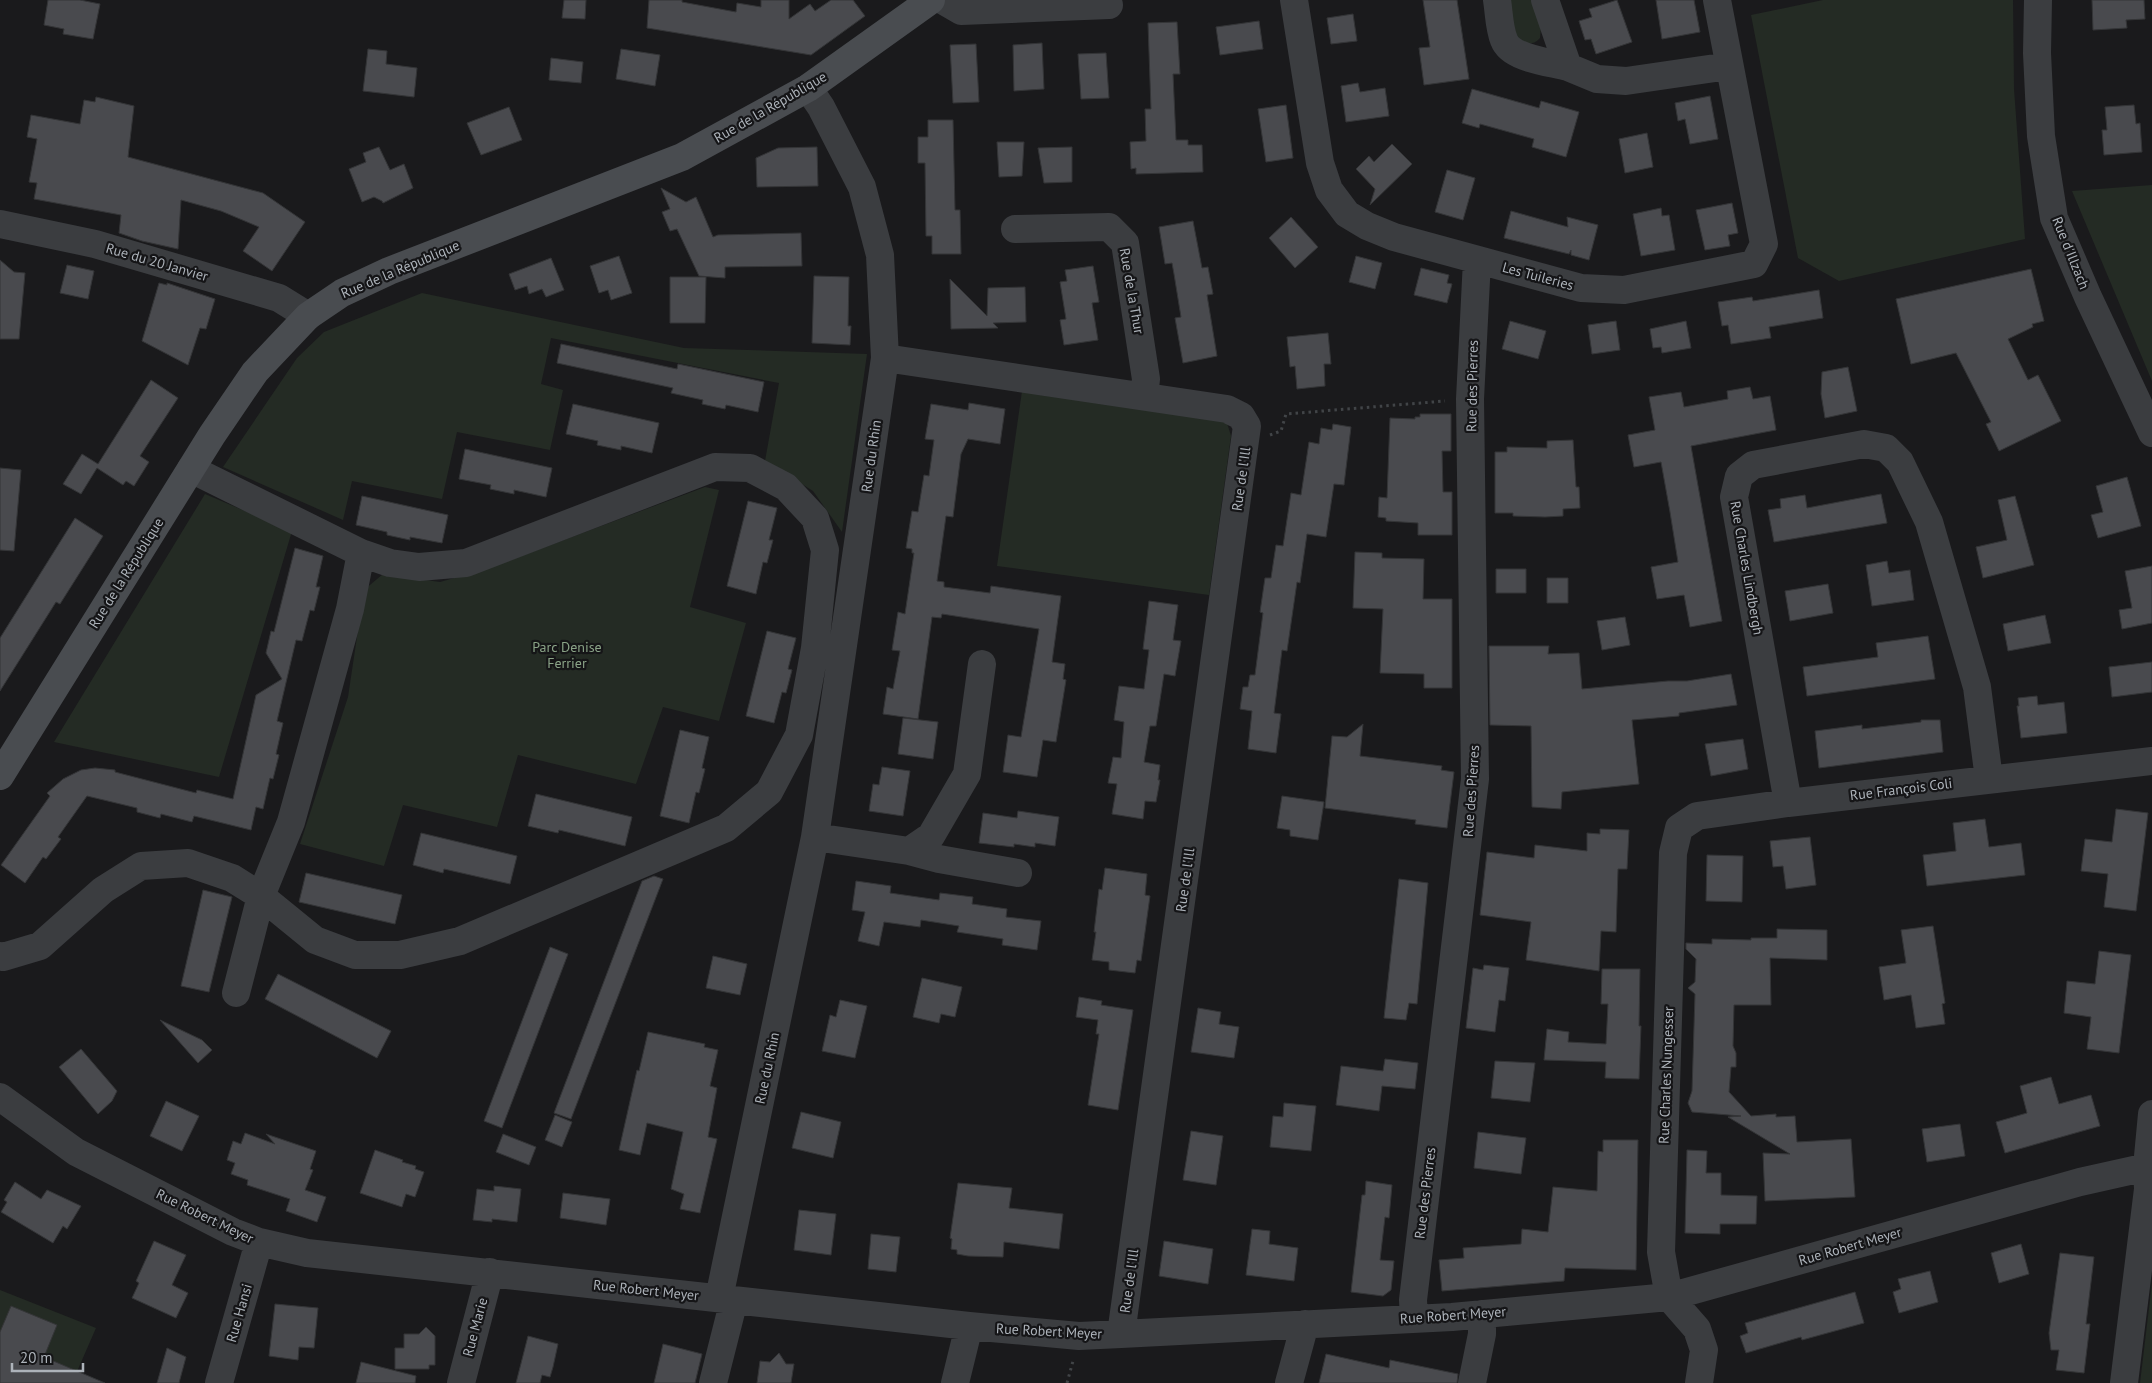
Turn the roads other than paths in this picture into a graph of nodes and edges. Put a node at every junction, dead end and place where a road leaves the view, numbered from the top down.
1 (932, 0) edge
2 (942, 0) edge
3 (1294, 0) edge
4 (1498, 0) edge
5 (1545, 0) edge
6 (1717, 0) edge
7 (2038, 0) edge
8 (1109, 5) dead end
9 (1568, 66) junction
10 (1729, 66) junction
11 (808, 88) junction
12 (0, 224) edge
13 (1015, 229) dead end
14 (1477, 260) junction
15 (308, 316) junction
16 (885, 358) junction
17 (1144, 396) junction
18 (2152, 434) edge
19 (191, 469) junction
20 (361, 552) junction
21 (982, 664) dead end
22 (2152, 761) edge
23 (0, 776) edge
24 (1989, 779) junction
25 (1788, 803) junction
26 (814, 837) junction
27 (909, 851) junction
28 (1673, 853) joint
29 (1018, 873) dead end
30 (261, 896) junction
31 (0, 956) edge
32 (236, 993) dead end
33 (0, 1097) edge
34 (2152, 1114) edge
35 (2150, 1166) edge
36 (259, 1242) junction
37 (490, 1272) junction
38 (1669, 1296) junction
39 (726, 1299) junction
40 (1482, 1314) junction
41 (1414, 1319) junction
42 (1304, 1324) junction
43 (969, 1326) junction
44 (1121, 1334) junction
45 (219, 1383) edge
46 (461, 1383) edge
47 (713, 1383) edge
48 (955, 1383) edge
49 (1289, 1383) edge
50 (1472, 1383) edge
51 (1699, 1383) edge
52 (2124, 1383) edge

1 - 11 main road, Rue de la République
2 - 8 street
3 - 14 street, Les Tuileries
4 - 9 street
5 - 9 street
6 - 10 street, Les Tuileries
7 - 18 street, Rue d'Illzach
9 - 10 street
10 - 14 street, Les Tuileries
11 - 15 main road, Rue de la République
11 - 16 street, Rue du Rhin
12 - 15 street, Rue du 20 Janvier
13 - 17 street, Rue de la Thur
14 - 41 street, Rue des Pierres
15 - 19 main road, Rue de la République
16 - 17 street
16 - 26 street, Rue du Rhin
17 - 44 street, Rue de l'Ill
19 - 20 street
19 - 23 main road, Rue de la République
20 - 30 street
20 - 30 street
21 - 27 street
22 - 24 street, Rue François Coli
24 - 25 street, Rue François Coli
24 - 25 street, Rue Charles Lindbergh
25 - 28 street, Rue François Coli
26 - 27 street
26 - 39 street, Rue du Rhin
27 - 29 street
28 - 38 street, Rue Charles Nungesser
30 - 31 street
30 - 32 street
33 - 36 street, Rue Robert Meyer
34 - 35 street
35 - 38 street, Rue Robert Meyer
35 - 52 street
36 - 37 street, Rue Robert Meyer
36 - 45 street, Rue Hansi
37 - 39 street, Rue Robert Meyer
37 - 46 street, Rue Marie
38 - 40 street, Rue Robert Meyer
38 - 51 street
39 - 43 street, Rue Robert Meyer
39 - 47 street, Rue du Rhin
40 - 41 street, Rue Robert Meyer
40 - 50 street
41 - 42 street, Rue Robert Meyer
42 - 44 street, Rue Robert Meyer
42 - 49 street
43 - 44 street, Rue Robert Meyer
43 - 48 street

